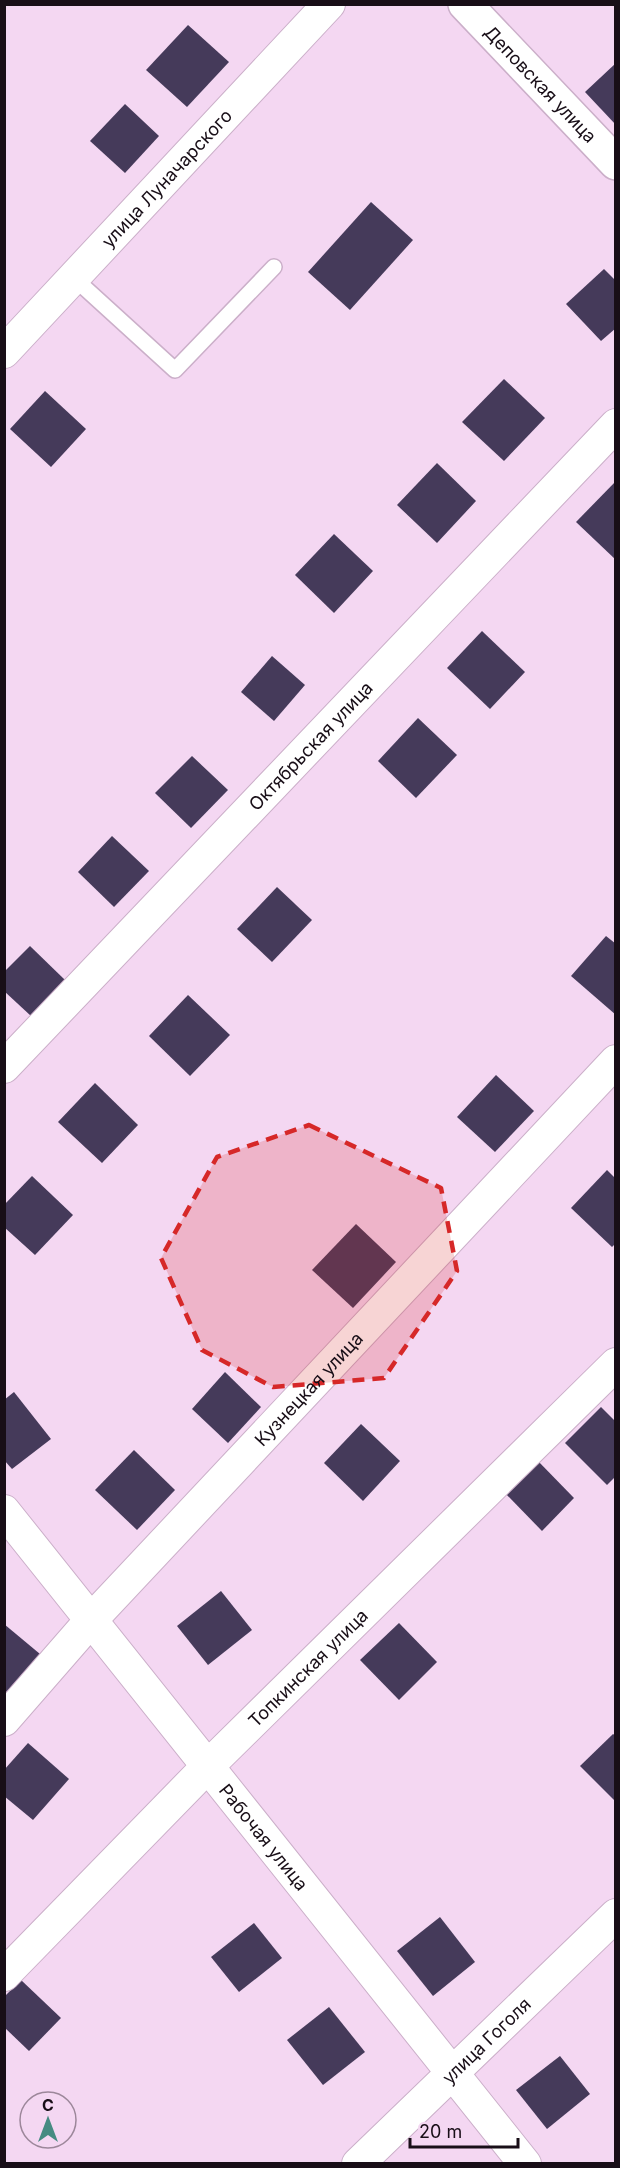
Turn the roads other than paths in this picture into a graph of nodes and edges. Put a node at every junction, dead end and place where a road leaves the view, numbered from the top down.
1 (328, 4) edge
2 (465, 4) edge
3 (615, 163) edge
4 (274, 267) dead end
5 (74, 278) junction
6 (4, 352) edge
7 (615, 425) edge
8 (615, 1061) edge
9 (4, 1067) edge
10 (615, 1364) edge
11 (4, 1511) edge
12 (92, 1619) junction
13 (4, 1720) edge
14 (208, 1766) junction
15 (615, 1915) edge
16 (4, 1975) edge
17 (453, 2073) junction
18 (358, 2163) edge
19 (525, 2163) edge

1 - 5 street, улица Луначарского
2 - 3 street, Деповская улица
4 - 5 lane
5 - 6 street, улица Луначарского
7 - 9 street, Октябрьская улица
8 - 12 street, Кузнецкая улица
10 - 14 street, Топкинская улица
11 - 12 street, Рабочая улица
12 - 13 street, Кузнецкая улица
12 - 14 street, Рабочая улица
14 - 16 street, Топкинская улица
14 - 17 street, Рабочая улица
15 - 17 street, улица Гоголя
17 - 18 street, улица Гоголя
17 - 19 street, Рабочая улица

